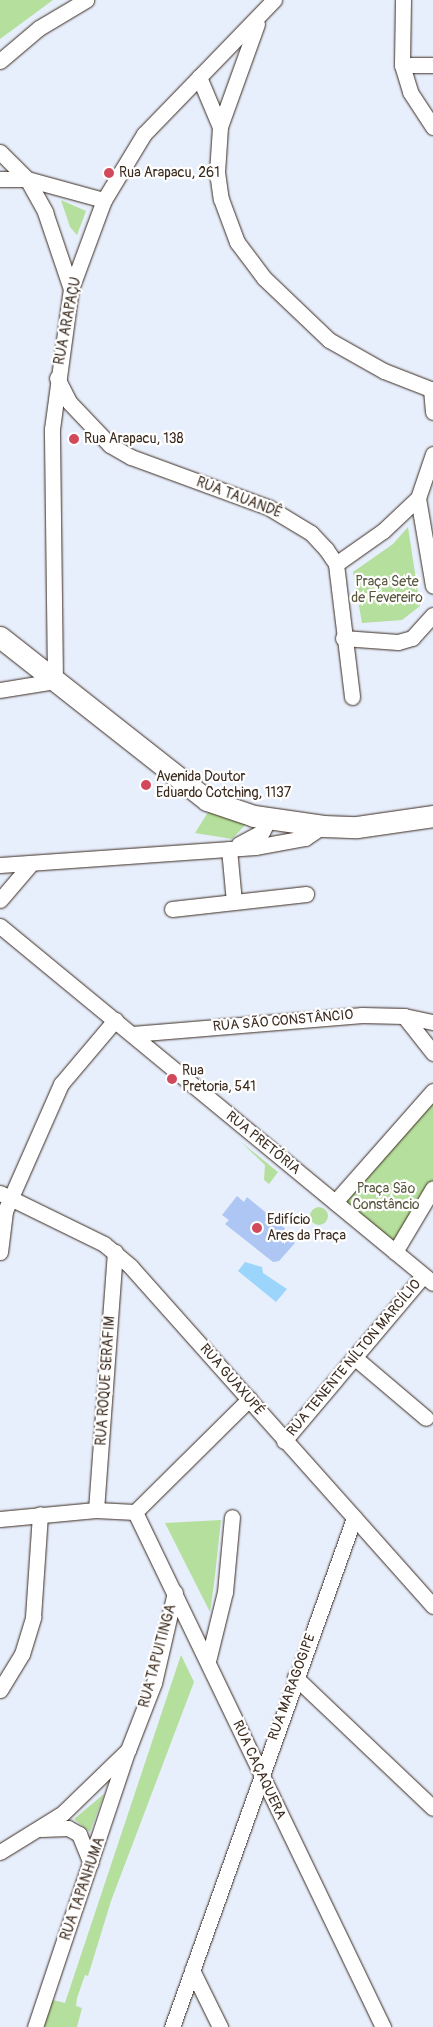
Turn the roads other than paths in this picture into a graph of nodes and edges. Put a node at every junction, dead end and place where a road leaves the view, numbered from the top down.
1 (86, 0) edge
2 (274, 0) edge
3 (405, 4) edge
4 (263, 12) junction
5 (0, 61) edge
6 (402, 64) junction
7 (433, 65) edge
8 (199, 77) junction
9 (433, 105) edge
10 (430, 124) edge
11 (220, 127) junction
12 (0, 152) edge
13 (0, 179) edge
14 (28, 179) junction
15 (104, 200) junction
16 (71, 289) junction
17 (57, 378) junction
18 (432, 390) edge
19 (433, 412) edge
20 (433, 454) edge
21 (418, 498) junction
22 (336, 564) junction
23 (433, 586) edge
24 (433, 615) edge
25 (0, 637) edge
26 (343, 638) junction
27 (55, 681) junction
28 (0, 690) edge
29 (352, 697) dead end
30 (433, 816) edge
31 (270, 819) junction
32 (323, 826) junction
33 (229, 849) junction
34 (0, 865) edge
35 (29, 866) junction
36 (306, 894) dead end
37 (0, 900) edge
38 (234, 902) junction
39 (172, 909) dead end
40 (0, 926) edge
41 (404, 1016) junction
42 (115, 1020) junction
43 (433, 1022) edge
44 (132, 1034) junction
45 (433, 1053) edge
46 (433, 1090) edge
47 (433, 1188) edge
48 (6, 1196) edge
49 (335, 1202) junction
50 (0, 1252) edge
51 (116, 1252) junction
52 (395, 1252) junction
53 (428, 1279) edge
54 (354, 1357) junction
55 (249, 1400) junction
56 (426, 1418) dead end
57 (284, 1441) junction
58 (96, 1510) junction
59 (135, 1512) junction
60 (40, 1514) junction
61 (232, 1517) dead end
62 (354, 1518) junction
63 (0, 1519) edge
64 (175, 1592) junction
65 (433, 1606) edge
66 (208, 1662) junction
67 (295, 1677) junction
68 (0, 1690) edge
69 (128, 1750) junction
70 (260, 1774) junction
71 (433, 1808) edge
72 (41, 1829) junction
73 (0, 1852) edge
74 (91, 1863) junction
75 (192, 1970) junction
76 (35, 2027) edge
77 (172, 2027) edge
78 (220, 2027) edge
79 (383, 2027) edge

1 - 5 street
2 - 4 street, RUA ARAPAÇU
3 - 6 street
4 - 8 street, RUA ARAPAÇU
4 - 11 street
6 - 7 street
6 - 10 street
8 - 11 street
8 - 15 street, RUA ARAPAÇU
9 - 10 street
11 - 18 street
12 - 14 street
13 - 14 street
14 - 15 street
14 - 16 street
15 - 16 street, RUA ARAPAÇU
16 - 17 street, RUA ARAPAÇU
17 - 22 street, RUA TAUANDÊ
17 - 27 street, RUA ARAPAÇU
18 - 19 street
20 - 21 street
21 - 22 street
21 - 23 street
22 - 26 street
24 - 26 street
25 - 27 main road
26 - 29 street
27 - 28 street
27 - 31 main road
30 - 32 main road
31 - 32 main road
31 - 33 street
32 - 33 street
33 - 35 street
33 - 38 street
34 - 35 street
35 - 37 street
36 - 38 street
38 - 39 street
40 - 42 street, RUA PRETÓRIA
41 - 43 street, RUA SÃO CONSTÂNCIO
41 - 44 street, RUA SÃO CONSTÂNCIO
41 - 45 street
42 - 44 street, RUA PRETÓRIA
42 - 48 street
44 - 49 street, RUA PRETÓRIA
46 - 49 street
47 - 52 street
48 - 50 street
48 - 51 street, RUA GUAXUPÉ
49 - 52 street, RUA PRETÓRIA
51 - 55 street, RUA GUAXUPÉ
51 - 58 street, RUA ROQUE SERAFIM
52 - 53 street, RUA PRETÓRIA
53 - 54 street, RUA TENENTE NÍLTON MARCÍLIO
54 - 56 street
54 - 57 street, RUA TENENTE NÍLTON MARCÍLIO
55 - 57 street, RUA GUAXUPÉ
55 - 59 street
57 - 62 street, RUA GUAXUPÉ
58 - 59 street
58 - 60 street
59 - 64 street, RUA CAÇAQUERA
60 - 63 street
60 - 68 street
61 - 66 street
62 - 65 street, RUA GUAXUPÉ
62 - 67 street, RUA MARAGOGIPE
64 - 66 street, RUA CAÇAQUERA
64 - 69 street, RUA TAPUITINGA
66 - 70 street, RUA CAÇAQUERA
67 - 70 street, RUA MARAGOGIPE
67 - 71 street
69 - 72 street, RUA TAPUITINGA
69 - 74 street, RUA TAPANHUMA
70 - 75 street, RUA MARAGOGIPE
70 - 79 street, RUA CAÇAQUERA
72 - 73 street, RUA TAPUITINGA
72 - 74 street, RUA TAPUITINGA
74 - 76 street, RUA TAPANHUMA
75 - 77 street, RUA MARAGOGIPE
75 - 78 street

